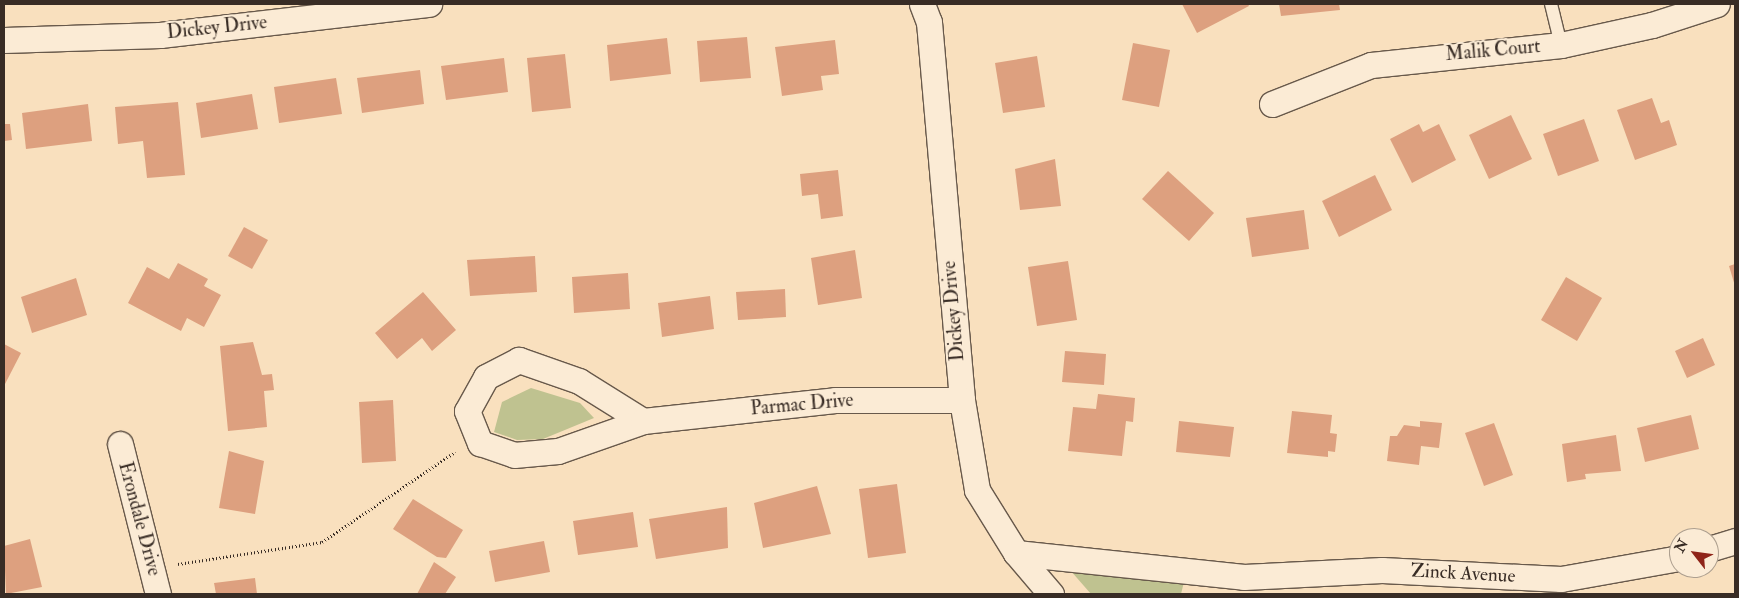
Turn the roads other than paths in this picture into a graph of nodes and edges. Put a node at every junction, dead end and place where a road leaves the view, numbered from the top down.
1 (429, 4) edge
2 (922, 4) edge
3 (1551, 4) edge
4 (1717, 4) edge
5 (4, 40) edge
6 (1561, 45) junction
7 (1272, 104) dead end
8 (962, 400) junction
9 (643, 421) junction
10 (120, 444) dead end
11 (1735, 542) edge
12 (1719, 546) edge
13 (1016, 553) junction
14 (1669, 560) edge
15 (1244, 578) junction
16 (158, 594) edge
17 (1051, 594) edge
18 (1222, 594) edge

1 - 5 street, Dickey Drive
2 - 8 street, Dickey Drive
3 - 6 lane
4 - 6 street, Malik Court
6 - 7 street, Malik Court
8 - 9 street, Parmac Drive
8 - 13 street, Dickey Drive
9 - 9 street, Parmac Drive
10 - 16 street, Erondale Drive
11 - 12 street
13 - 15 street, Zinck Avenue
13 - 17 street, Dickey Drive
14 - 15 street, Zinck Avenue
15 - 18 street

